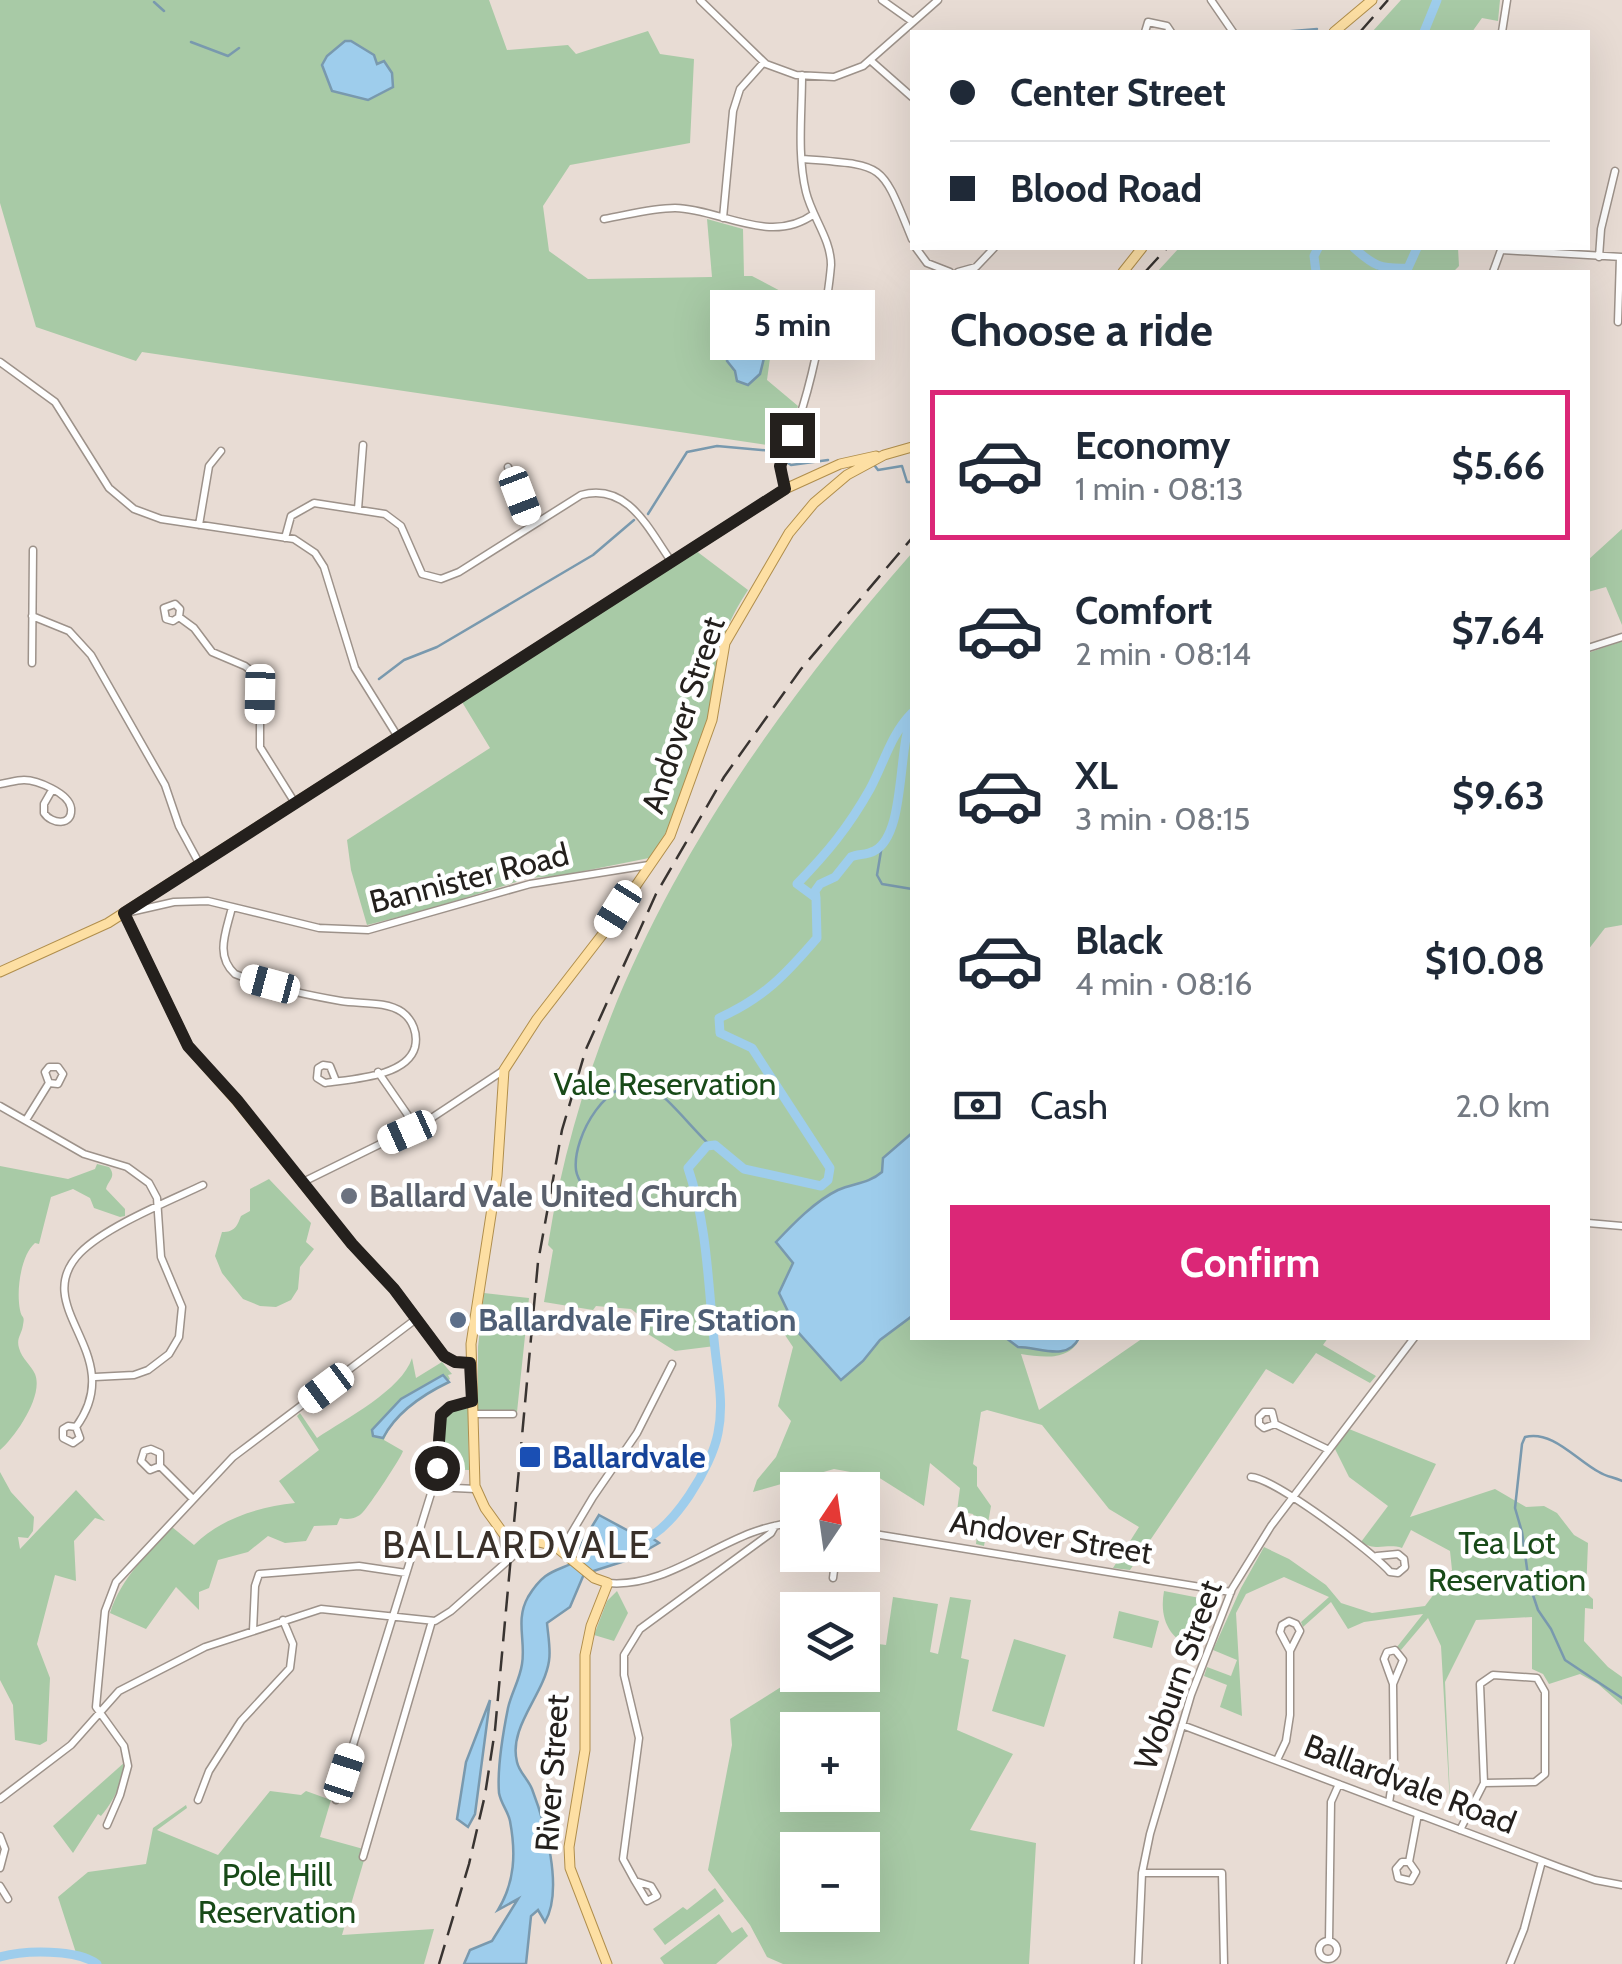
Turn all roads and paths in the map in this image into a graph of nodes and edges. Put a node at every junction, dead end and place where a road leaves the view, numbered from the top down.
1 (700, 0) edge
2 (882, 0) edge
3 (938, 0) edge
4 (1211, 0) edge
5 (1372, 0) edge
6 (1506, 0) edge
7 (913, 22) junction
8 (1146, 30) edge
9 (1170, 30) edge
10 (1233, 30) edge
11 (1336, 30) edge
12 (1502, 30) edge
13 (870, 60) junction
14 (764, 62) junction
15 (802, 75) junction
16 (910, 95) edge
17 (803, 160) junction
18 (1615, 171) dead end
19 (814, 214) junction
20 (604, 218) dead end
21 (723, 218) junction
22 (910, 234) edge
23 (917, 250) edge
24 (992, 250) edge
25 (1526, 250) edge
26 (1599, 256) junction
27 (1621, 257) edge
28 (945, 270) edge
29 (967, 270) edge
30 (1618, 322) dead end
31 (0, 362) edge
32 (363, 445) dead end
33 (910, 448) edge
34 (220, 451) dead end
35 (884, 455) junction
36 (508, 467) dead end
37 (821, 472) junction
38 (847, 476) junction
39 (831, 487) junction
40 (785, 489) junction
41 (358, 509) junction
42 (198, 524) junction
43 (531, 526) junction
44 (286, 538) junction
45 (33, 550) dead end
46 (671, 561) junction
47 (32, 616) junction
48 (180, 616) dead end
49 (1622, 637) edge
50 (1590, 647) edge
51 (32, 663) dead end
52 (399, 738) junction
53 (0, 784) edge
54 (52, 790) junction
55 (295, 803) junction
56 (198, 863) junction
57 (650, 865) junction
58 (232, 907) junction
59 (124, 913) junction
60 (0, 972) edge
61 (504, 1070) junction
62 (378, 1072) junction
63 (336, 1081) dead end
64 (49, 1083) dead end
65 (0, 1106) edge
66 (26, 1120) junction
67 (416, 1127) junction
68 (302, 1182) junction
69 (202, 1185) dead end
70 (159, 1205) junction
71 (1590, 1223) edge
72 (1622, 1226) edge
73 (416, 1319) junction
74 (1412, 1340) edge
75 (470, 1363) junction
76 (672, 1364) dead end
77 (94, 1377) junction
78 (472, 1401) junction
79 (472, 1414) junction
80 (513, 1414) dead end
81 (1275, 1424) dead end
82 (76, 1427) dead end
83 (1327, 1449) junction
84 (160, 1466) dead end
85 (1251, 1477) dead end
86 (432, 1487) junction
87 (476, 1488) junction
88 (1292, 1497) junction
89 (192, 1498) junction
90 (775, 1526) junction
91 (780, 1526) edge
92 (503, 1533) junction
93 (880, 1535) edge
94 (532, 1540) junction
95 (562, 1550) junction
96 (1377, 1556) dead end
97 (506, 1560) junction
98 (833, 1572) edge
99 (406, 1573) junction
100 (832, 1578) dead end
101 (608, 1583) junction
102 (1231, 1592) junction
103 (392, 1616) junction
104 (283, 1620) junction
105 (432, 1621) junction
106 (253, 1631) junction
107 (1290, 1650) dead end
108 (1393, 1684) junction
109 (99, 1711) junction
110 (1182, 1724) junction
111 (1278, 1760) junction
112 (1484, 1783) junction
113 (1339, 1784) junction
114 (0, 1798) edge
115 (198, 1800) dead end
116 (336, 1800) dead end
117 (1388, 1803) junction
118 (1418, 1814) junction
119 (107, 1826) dead end
120 (1460, 1830) junction
121 (0, 1836) edge
122 (363, 1856) dead end
123 (1542, 1861) junction
124 (1409, 1862) dead end
125 (0, 1868) edge
126 (1142, 1873) junction
127 (635, 1882) junction
128 (1622, 1885) edge
129 (0, 1886) edge
130 (8, 1899) dead end
131 (1330, 1941) dead end
132 (607, 1964) edge
133 (1138, 1964) edge
134 (1224, 1964) edge
135 (1510, 1964) edge

1 - 14 street
2 - 7 street
3 - 7 street
4 - 10 street
5 - 11 main road
6 - 12 street
7 - 13 street
8 - 9 street
13 - 15 street
13 - 16 street
14 - 15 street
14 - 21 street
15 - 17 street
17 - 19 street
17 - 22 street
18 - 26 street
19 - 21 street
19 - 40 street
20 - 21 street
23 - 28 street
24 - 29 street
25 - 26 street
26 - 27 street
27 - 30 street
31 - 42 street
32 - 41 street
33 - 35 main road, Andover Street
34 - 42 street
35 - 37 main road
35 - 38 main road, Andover Street
36 - 43 street
37 - 38 main road
37 - 39 main road
37 - 40 main road
38 - 39 main road, Andover Street
39 - 57 main road, Andover Street
40 - 46 main road
41 - 43 street
41 - 44 street
42 - 44 street
43 - 46 street
44 - 52 street
45 - 47 street
46 - 52 main road
47 - 51 street
47 - 56 street
48 - 55 street
49 - 50 street
52 - 55 main road
53 - 54 street
54 - 54 street
55 - 56 main road
56 - 59 main road
57 - 58 street, Bannister Road
57 - 61 main road, Andover Street
58 - 59 street, Bannister Road
58 - 62 street
59 - 60 main road
59 - 68 main road
61 - 67 street
61 - 75 main road
62 - 63 street
62 - 67 street
64 - 66 street
65 - 66 street
66 - 70 street
67 - 68 street
68 - 73 main road
69 - 70 street
70 - 77 street
70 - 77 street
71 - 72 street
73 - 75 main road
73 - 89 street
74 - 83 street, Woburn Street
75 - 78 main road
76 - 95 street
77 - 82 street
78 - 79 main road
78 - 86 street
79 - 80 street
79 - 87 main road
81 - 83 street
83 - 88 street, Woburn Street
84 - 89 street
85 - 88 street
86 - 87 street
86 - 99 street
87 - 92 main road
88 - 96 street
88 - 102 street, Woburn Street
89 - 109 street
90 - 91 street
90 - 101 street
90 - 127 street
92 - 94 main road
92 - 97 street
93 - 102 street, Andover Street
94 - 95 main road
94 - 97 street
95 - 101 main road
97 - 105 street
98 - 100 street
99 - 103 street
99 - 106 street
101 - 132 main road, River Street
102 - 110 street, Woburn Street
103 - 104 street
103 - 105 street
103 - 116 street
104 - 106 street
104 - 115 street
105 - 122 street
106 - 109 street
107 - 111 street
108 - 108 street
108 - 117 street
109 - 114 street
109 - 119 street
110 - 111 street, Ballardvale Road
110 - 126 street, Woburn Street
111 - 113 street, Ballardvale Road
112 - 112 street
112 - 120 street
113 - 117 street, Ballardvale Road
113 - 131 street
117 - 118 street, Ballardvale Road
118 - 120 street, Ballardvale Road
118 - 124 street
120 - 123 street, Ballardvale Road
121 - 125 street
123 - 128 street, Ballardvale Road
123 - 135 street
126 - 133 street, Woburn Street
126 - 134 street
127 - 127 street
129 - 130 street

